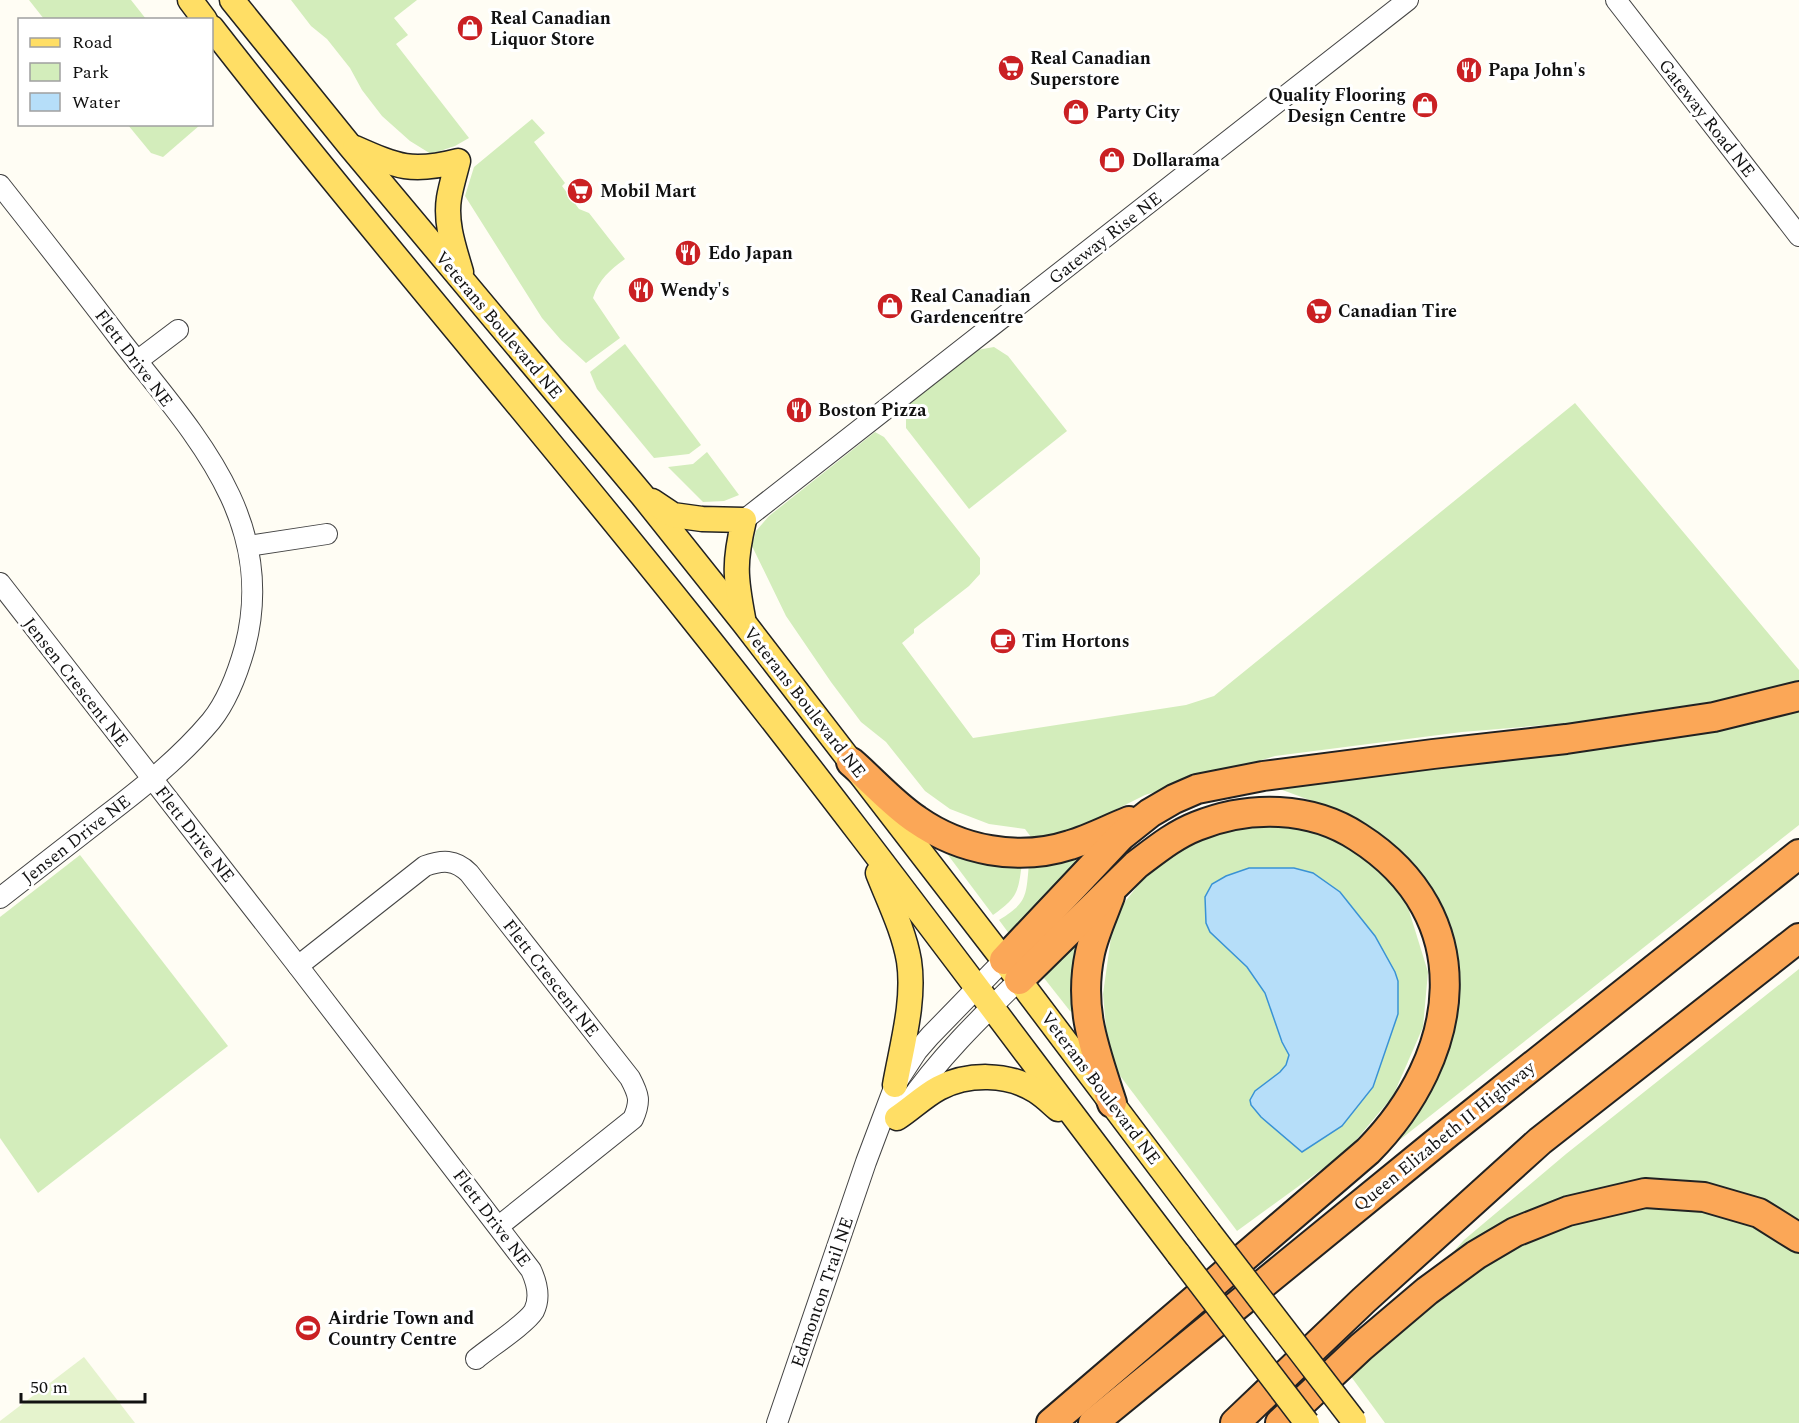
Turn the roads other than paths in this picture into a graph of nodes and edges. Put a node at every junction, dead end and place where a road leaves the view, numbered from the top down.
1 (190, 0) edge
2 (232, 0) edge
3 (1408, 0) edge
4 (1616, 0) edge
5 (204, 18) edge
6 (213, 29) edge
7 (350, 146) junction
8 (0, 185) edge
9 (1799, 235) edge
10 (464, 282) junction
11 (178, 330) dead end
12 (137, 361) junction
13 (642, 495) junction
14 (744, 520) junction
15 (327, 534) dead end
16 (249, 546) junction
17 (0, 583) edge
18 (744, 623) junction
19 (1799, 696) edge
20 (852, 762) junction
21 (152, 780) junction
22 (1150, 813) junction
23 (868, 846) junction
24 (1799, 854) edge
25 (1113, 889) junction
26 (0, 898) edge
27 (1799, 938) edge
28 (298, 966) junction
29 (1012, 970) junction
30 (975, 988) junction
31 (991, 1008) junction
32 (895, 1085) junction
33 (1112, 1102) junction
34 (897, 1118) junction
35 (1084, 1131) junction
36 (866, 1161) junction
37 (499, 1226) junction
38 (1799, 1238) edge
39 (476, 1359) dead end
40 (1355, 1422) edge
41 (777, 1423) edge
42 (1051, 1423) edge
43 (1093, 1423) edge
44 (1235, 1423) edge
45 (1281, 1423) edge
46 (1307, 1423) edge

1 - 5 main road
2 - 7 main road, Veterans Boulevard NE
3 - 14 street, Gateway Rise NE
4 - 9 street, Gateway Road NE
6 - 23 main road, Veterans Boulevard NE
7 - 10 main road, Veterans Boulevard NE
7 - 10 main road
8 - 12 street, Flett Drive NE
10 - 13 main road, Veterans Boulevard NE
11 - 12 street
12 - 16 street, Flett Drive NE
13 - 14 main road
13 - 18 main road, Veterans Boulevard NE
14 - 18 main road
15 - 16 street
16 - 21 street, Flett Drive NE
17 - 21 street, Jensen Crescent NE
18 - 20 main road, Veterans Boulevard NE
19 - 22 highway
20 - 22 highway
20 - 29 main road, Veterans Boulevard NE
21 - 26 street, Jensen Drive NE
21 - 28 street, Flett Drive NE
22 - 29 highway
23 - 30 main road, Veterans Boulevard NE
23 - 32 main road
24 - 43 highway, Queen Elizabeth II Highway
25 - 29 highway
25 - 33 highway
25 - 42 highway
27 - 44 highway
28 - 37 street, Flett Drive NE
28 - 37 street, Flett Crescent NE
29 - 30 street, Edmonton Trail NE
29 - 31 street, Edmonton Trail NE
29 - 33 main road, Veterans Boulevard NE
30 - 31 main road, Veterans Boulevard NE
30 - 32 street, Edmonton Trail NE
31 - 34 street, Edmonton Trail NE
31 - 35 main road, Veterans Boulevard NE
32 - 36 street, Edmonton Trail NE
33 - 40 main road, Veterans Boulevard NE, bridge
34 - 35 main road
34 - 36 street, Edmonton Trail NE
35 - 46 main road, Veterans Boulevard NE, bridge
36 - 41 street, Edmonton Trail NE
37 - 39 street, Flett Drive NE
38 - 45 highway

